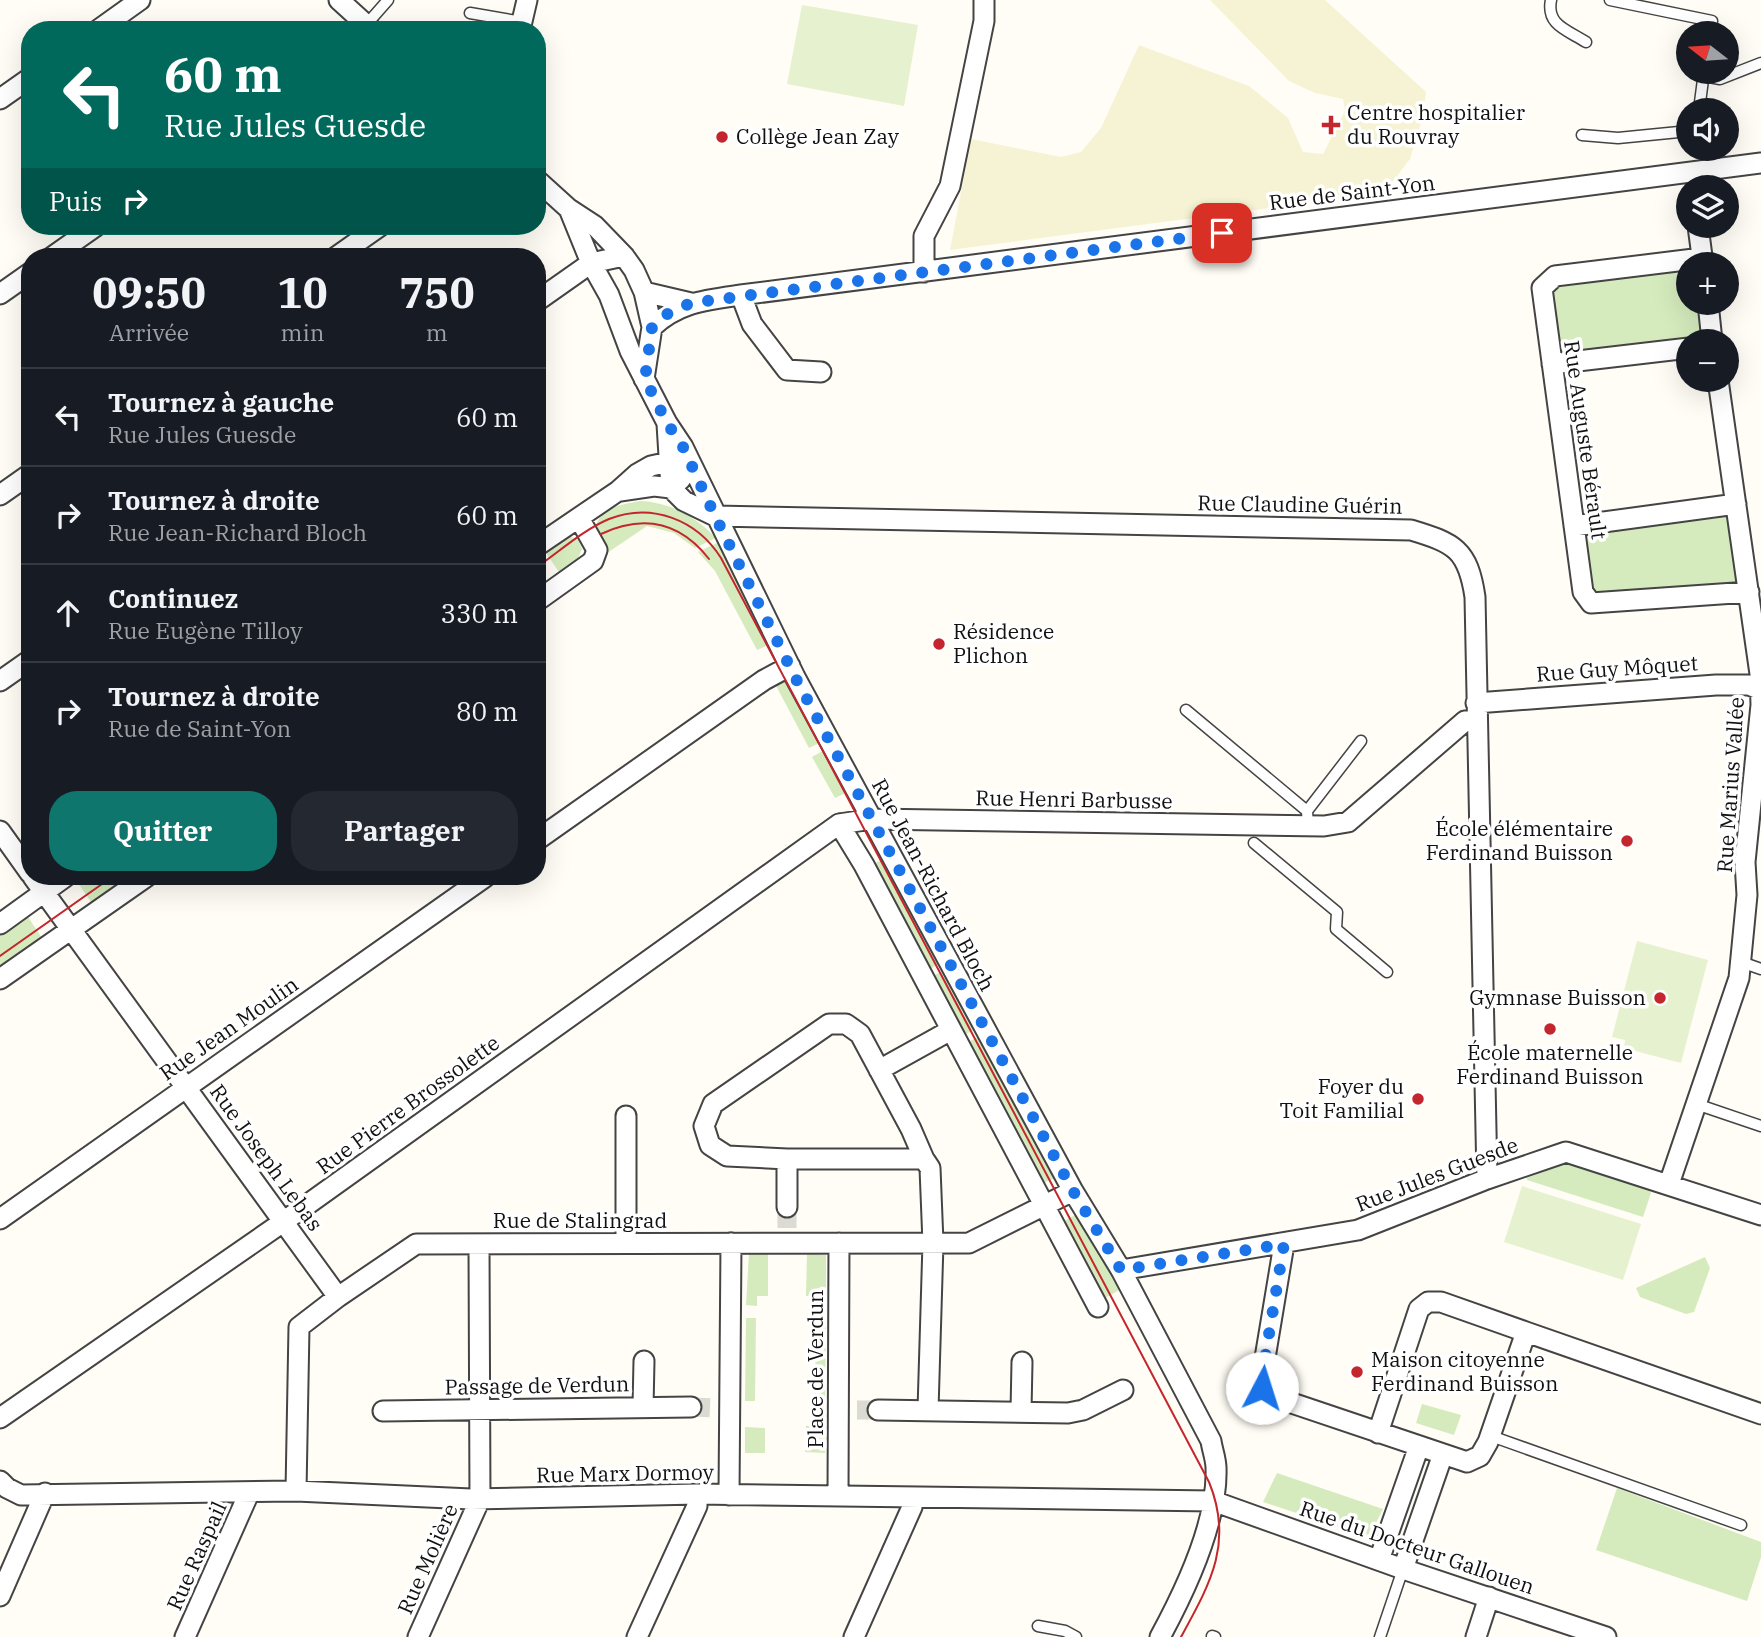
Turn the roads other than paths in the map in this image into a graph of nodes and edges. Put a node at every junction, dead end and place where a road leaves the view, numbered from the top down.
1 (140, 0) edge
2 (339, 0) edge
3 (388, 0) edge
4 (527, 0) edge
5 (984, 0) edge
6 (1551, 0) edge
7 (1609, 0) edge
8 (470, 13) dead end
9 (111, 21) edge
10 (362, 21) edge
11 (373, 21) edge
12 (501, 21) edge
13 (522, 21) edge
14 (1712, 21) edge
15 (1586, 41) dead end
16 (1761, 63) edge
17 (1740, 71) edge
18 (21, 84) edge
19 (0, 99) edge
20 (1676, 132) edge
21 (1582, 135) dead end
22 (1761, 163) edge
23 (1709, 175) edge
24 (1676, 181) edge
25 (546, 188) edge
26 (569, 209) junction
27 (83, 235) edge
28 (367, 235) edge
29 (65, 248) edge
30 (349, 248) edge
31 (624, 256) junction
32 (591, 262) junction
33 (1676, 264) edge
34 (924, 272) junction
35 (21, 279) edge
36 (644, 292) junction
37 (0, 294) edge
38 (546, 294) edge
39 (741, 295) junction
40 (691, 303) junction
41 (617, 314) junction
42 (652, 327) junction
43 (1676, 350) edge
44 (1552, 364) junction
45 (821, 372) dead end
46 (645, 379) junction
47 (1720, 392) edge
48 (667, 423) junction
49 (669, 462) junction
50 (692, 470) junction
51 (21, 480) edge
52 (671, 488) junction
53 (618, 491) junction
54 (0, 495) edge
55 (1736, 504) junction
56 (715, 516) junction
57 (579, 517) junction
58 (1574, 526) junction
59 (546, 541) edge
60 (1749, 592) junction
61 (546, 595) edge
62 (21, 666) edge
63 (790, 666) junction
64 (0, 681) edge
65 (1761, 690) edge
66 (1185, 710) dead end
67 (1476, 711) junction
68 (1361, 741) dead end
69 (1308, 818) junction
70 (873, 819) junction
71 (839, 824) junction
72 (0, 831) edge
73 (546, 834) edge
74 (1254, 843) dead end
75 (21, 860) edge
76 (33, 885) edge
77 (39, 885) edge
78 (134, 885) edge
79 (474, 885) edge
80 (1754, 897) edge
81 (0, 924) edge
82 (71, 929) junction
83 (1741, 962) junction
84 (1761, 969) edge
85 (1387, 972) dead end
86 (0, 979) edge
87 (951, 1030) junction
88 (879, 1070) junction
89 (186, 1087) junction
90 (1696, 1104) junction
91 (626, 1116) dead end
92 (1761, 1126) edge
93 (924, 1158) junction
94 (787, 1159) junction
95 (1487, 1179) junction
96 (1669, 1184) junction
97 (1073, 1191) junction
98 (1044, 1206) junction
99 (787, 1207) tunnel mouth
100 (1761, 1214) edge
101 (0, 1219) edge
102 (283, 1222) junction
103 (626, 1243) junction
104 (731, 1243) junction
105 (839, 1243) junction
106 (933, 1243) junction
107 (1284, 1244) junction
108 (479, 1245) junction
109 (1121, 1270) junction
110 (338, 1297) junction
111 (1098, 1307) dead end
112 (1526, 1332) junction
113 (644, 1361) dead end
114 (1022, 1362) dead end
115 (1123, 1390) dead end
116 (643, 1407) junction
117 (691, 1407) tunnel mouth
118 (878, 1410) tunnel mouth
119 (928, 1410) junction
120 (383, 1411) dead end
121 (479, 1411) junction
122 (1021, 1411) junction
123 (1761, 1414) edge
124 (0, 1418) edge
125 (1378, 1433) junction
126 (1490, 1436) junction
127 (1419, 1446) junction
128 (1443, 1454) junction
129 (0, 1481) edge
130 (296, 1491) junction
131 (41, 1493) junction
132 (249, 1493) junction
133 (697, 1494) junction
134 (729, 1495) junction
135 (838, 1496) junction
136 (912, 1497) junction
137 (480, 1499) junction
138 (1213, 1501) junction
139 (1741, 1524) dead end
140 (1380, 1560) junction
141 (1403, 1569) junction
142 (0, 1596) edge
143 (1489, 1597) junction
144 (1038, 1626) dead end
145 (185, 1637) edge
146 (418, 1637) edge
147 (637, 1637) edge
148 (854, 1637) edge
149 (1076, 1637) edge
150 (1160, 1637) edge
151 (1380, 1637) edge
152 (1476, 1637) edge
153 (1606, 1637) edge

1 - 9 street
2 - 10 street
3 - 11 lane
4 - 13 street
5 - 34 street
6 - 15 lane
7 - 14 lane
8 - 12 lane
16 - 17 lane
18 - 19 street
20 - 21 lane
22 - 23 street, Rue de Saint-Yon
24 - 34 street, Rue de Saint-Yon
25 - 26 street
26 - 31 street
26 - 32 street, Rue Jean-Richard Bloch
27 - 29 street
28 - 30 street
31 - 32 street
31 - 36 street
32 - 38 street
32 - 41 street, Rue Jean-Richard Bloch
33 - 44 street, Rue Auguste Bérault
34 - 39 street, Rue de Saint-Yon
35 - 37 street
36 - 40 street, Rue de Saint-Yon
36 - 41 street
36 - 42 street
39 - 40 street, Rue de Saint-Yon
39 - 45 street
40 - 42 street, Rue de Saint-Yon
41 - 42 street
41 - 46 street, Rue Jean-Richard Bloch
42 - 46 street
43 - 44 street
44 - 58 street, Rue Auguste Bérault
46 - 48 street, Rue Jean-Richard Bloch
47 - 55 street, Rue Marius Vallée
48 - 49 street
48 - 50 street, Rue Jean-Richard Bloch
49 - 50 street
49 - 52 street
49 - 53 street
50 - 52 street
50 - 56 street, Rue Jean-Richard Bloch
51 - 54 street
52 - 53 street
52 - 56 street
53 - 57 street
55 - 58 street
55 - 60 street, Rue Marius Vallée
56 - 63 street, Rue Jean-Richard Bloch
56 - 67 street, Rue Claudine Guérin
57 - 59 street
57 - 61 street
58 - 60 street, Rue Auguste Bérault
60 - 65 street, Rue Marius Vallée
62 - 64 street
63 - 70 street, Rue Jean-Richard Bloch
63 - 73 street
65 - 67 street, Rue Guy Môquet
65 - 80 street, Rue Marius Vallée
66 - 69 lane
67 - 69 street, Rue Henri Barbusse
67 - 95 street, Rue Claudine Guérin
68 - 69 lane
69 - 70 street, Rue Henri Barbusse
70 - 71 street, Rue Henri Barbusse
70 - 97 street, Rue Jean-Richard Bloch
71 - 87 street
71 - 102 street, Rue Pierre Brossolette
72 - 75 street, Rue Joseph Lebas
74 - 85 lane
76 - 81 street
77 - 82 street, Rue Joseph Lebas
78 - 82 street
79 - 89 street, Rue Jean Moulin
80 - 83 street, Rue Marius Vallée
82 - 86 street
82 - 89 street, Rue Joseph Lebas
83 - 84 lane
83 - 90 street, Rue Marius Vallée
87 - 88 street
87 - 98 street
88 - 93 street
88 - 94 street
89 - 101 street, Rue Jean Moulin
89 - 102 street, Rue Joseph Lebas
90 - 92 lane
90 - 96 street, Rue Marius Vallée
91 - 103 street
93 - 94 street
93 - 106 street
94 - 99 street
95 - 96 street, Rue Jules Guesde
95 - 107 street, Rue Jules Guesde
96 - 100 street, Rue Jules Guesde
97 - 98 street, Rue de Stalingrad
97 - 109 street, Rue Jean-Richard Bloch
98 - 106 street, Rue de Stalingrad
98 - 111 street
102 - 110 street, Rue Joseph Lebas
102 - 124 street, Rue Pierre Brossolette
103 - 104 street, Rue de Stalingrad
103 - 108 street, Rue de Stalingrad
104 - 105 street, Rue de Stalingrad
104 - 134 street
105 - 106 street, Rue de Stalingrad
105 - 135 street, Place de Verdun
106 - 119 street
107 - 109 street, Rue Jules Guesde
107 - 125 street
108 - 110 street, Rue de Stalingrad
108 - 121 street
109 - 138 street, Rue Jean-Richard Bloch
110 - 130 street, Rue de Stalingrad
112 - 123 street
112 - 125 street
112 - 126 street
113 - 116 street
114 - 122 street
115 - 122 street
116 - 117 street, Passage de Verdun
116 - 121 street, Passage de Verdun
118 - 119 street
119 - 122 street
120 - 121 street, Passage de Verdun
121 - 137 street
125 - 127 street
126 - 128 street
126 - 139 lane
127 - 128 street
127 - 140 street
128 - 141 street
129 - 131 street, Rue Marx Dormoy
130 - 132 street, Rue Marx Dormoy
130 - 137 street, Rue Marx Dormoy
131 - 132 street, Rue Marx Dormoy
131 - 142 street
132 - 145 street, Rue Raspail
133 - 134 street, Rue Marx Dormoy
133 - 137 street, Rue Marx Dormoy
133 - 147 street
134 - 135 street, Rue Marx Dormoy
135 - 136 street, Rue Marx Dormoy
136 - 138 street, Rue Marx Dormoy
136 - 148 street
137 - 146 street, Rue Molière
138 - 140 street, Rue du Docteur Gallouen
138 - 150 street, Rue Jean-Richard Bloch
140 - 141 street, Rue du Docteur Gallouen
141 - 143 street, Rue du Docteur Gallouen
141 - 151 lane
143 - 152 street
143 - 153 street, Rue du Docteur Gallouen
144 - 149 lane

